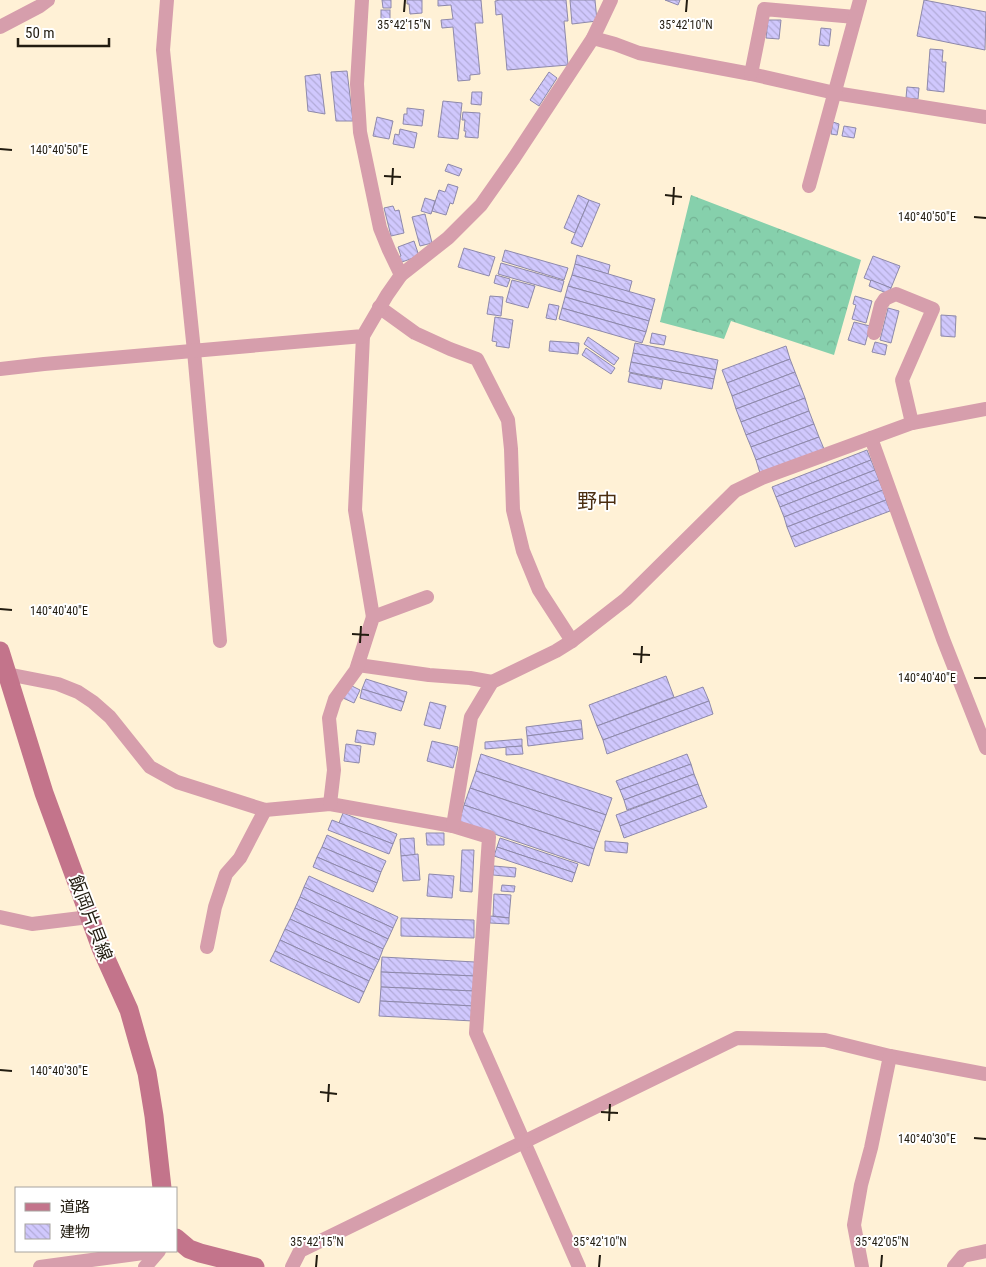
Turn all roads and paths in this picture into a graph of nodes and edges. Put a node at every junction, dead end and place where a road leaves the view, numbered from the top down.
1 (48, 0) edge
2 (167, 0) edge
3 (362, 0) edge
4 (611, 0) edge
5 (860, 0) edge
6 (855, 17) junction
7 (0, 27) edge
8 (593, 38) junction
9 (751, 74) junction
10 (835, 93) junction
11 (986, 117) edge
12 (809, 186) dead end
13 (401, 275) junction
14 (379, 308) junction
15 (874, 333) dead end
16 (363, 336) junction
17 (194, 351) junction
18 (0, 369) edge
19 (986, 409) edge
20 (912, 423) junction
21 (871, 438) junction
22 (427, 597) dead end
23 (373, 617) junction
24 (220, 641) dead end
25 (572, 641) junction
26 (0, 651) edge
27 (358, 665) junction
28 (7, 674) junction
29 (492, 682) junction
30 (986, 748) edge
31 (330, 804) junction
32 (266, 810) junction
33 (453, 826) junction
34 (0, 917) edge
35 (90, 917) junction
36 (208, 947) dead end
37 (890, 1056) junction
38 (986, 1074) edge
39 (524, 1142) junction
40 (162, 1187) edge
41 (178, 1240) edge
42 (986, 1251) edge
43 (151, 1252) edge
44 (157, 1252) edge
45 (40, 1267) edge
46 (145, 1267) edge
47 (255, 1267) edge
48 (292, 1267) edge
49 (579, 1267) edge
50 (862, 1267) edge
51 (954, 1267) edge

1 - 7 street
2 - 17 street
3 - 13 street
4 - 8 street
5 - 6 street
6 - 9 street
6 - 10 street
8 - 9 street
8 - 13 street
9 - 10 street
10 - 11 street
10 - 12 street
13 - 14 street
14 - 16 street
14 - 25 street
15 - 20 street
16 - 17 street
16 - 23 street
17 - 18 street
17 - 24 street
19 - 20 street
20 - 21 street
21 - 25 street
21 - 30 street
22 - 23 street
23 - 27 street
25 - 29 street
26 - 28 main road, 飯岡片貝線
27 - 29 street
27 - 31 street
28 - 32 street
28 - 35 main road, 飯岡片貝線
29 - 33 street
31 - 32 street
31 - 33 street
32 - 36 street
33 - 39 street
34 - 35 street
35 - 40 main road, 飯岡片貝線
37 - 38 street
37 - 39 street
37 - 50 street
39 - 48 street
39 - 49 street
41 - 47 main road
42 - 51 street
43 - 45 street
44 - 46 street

